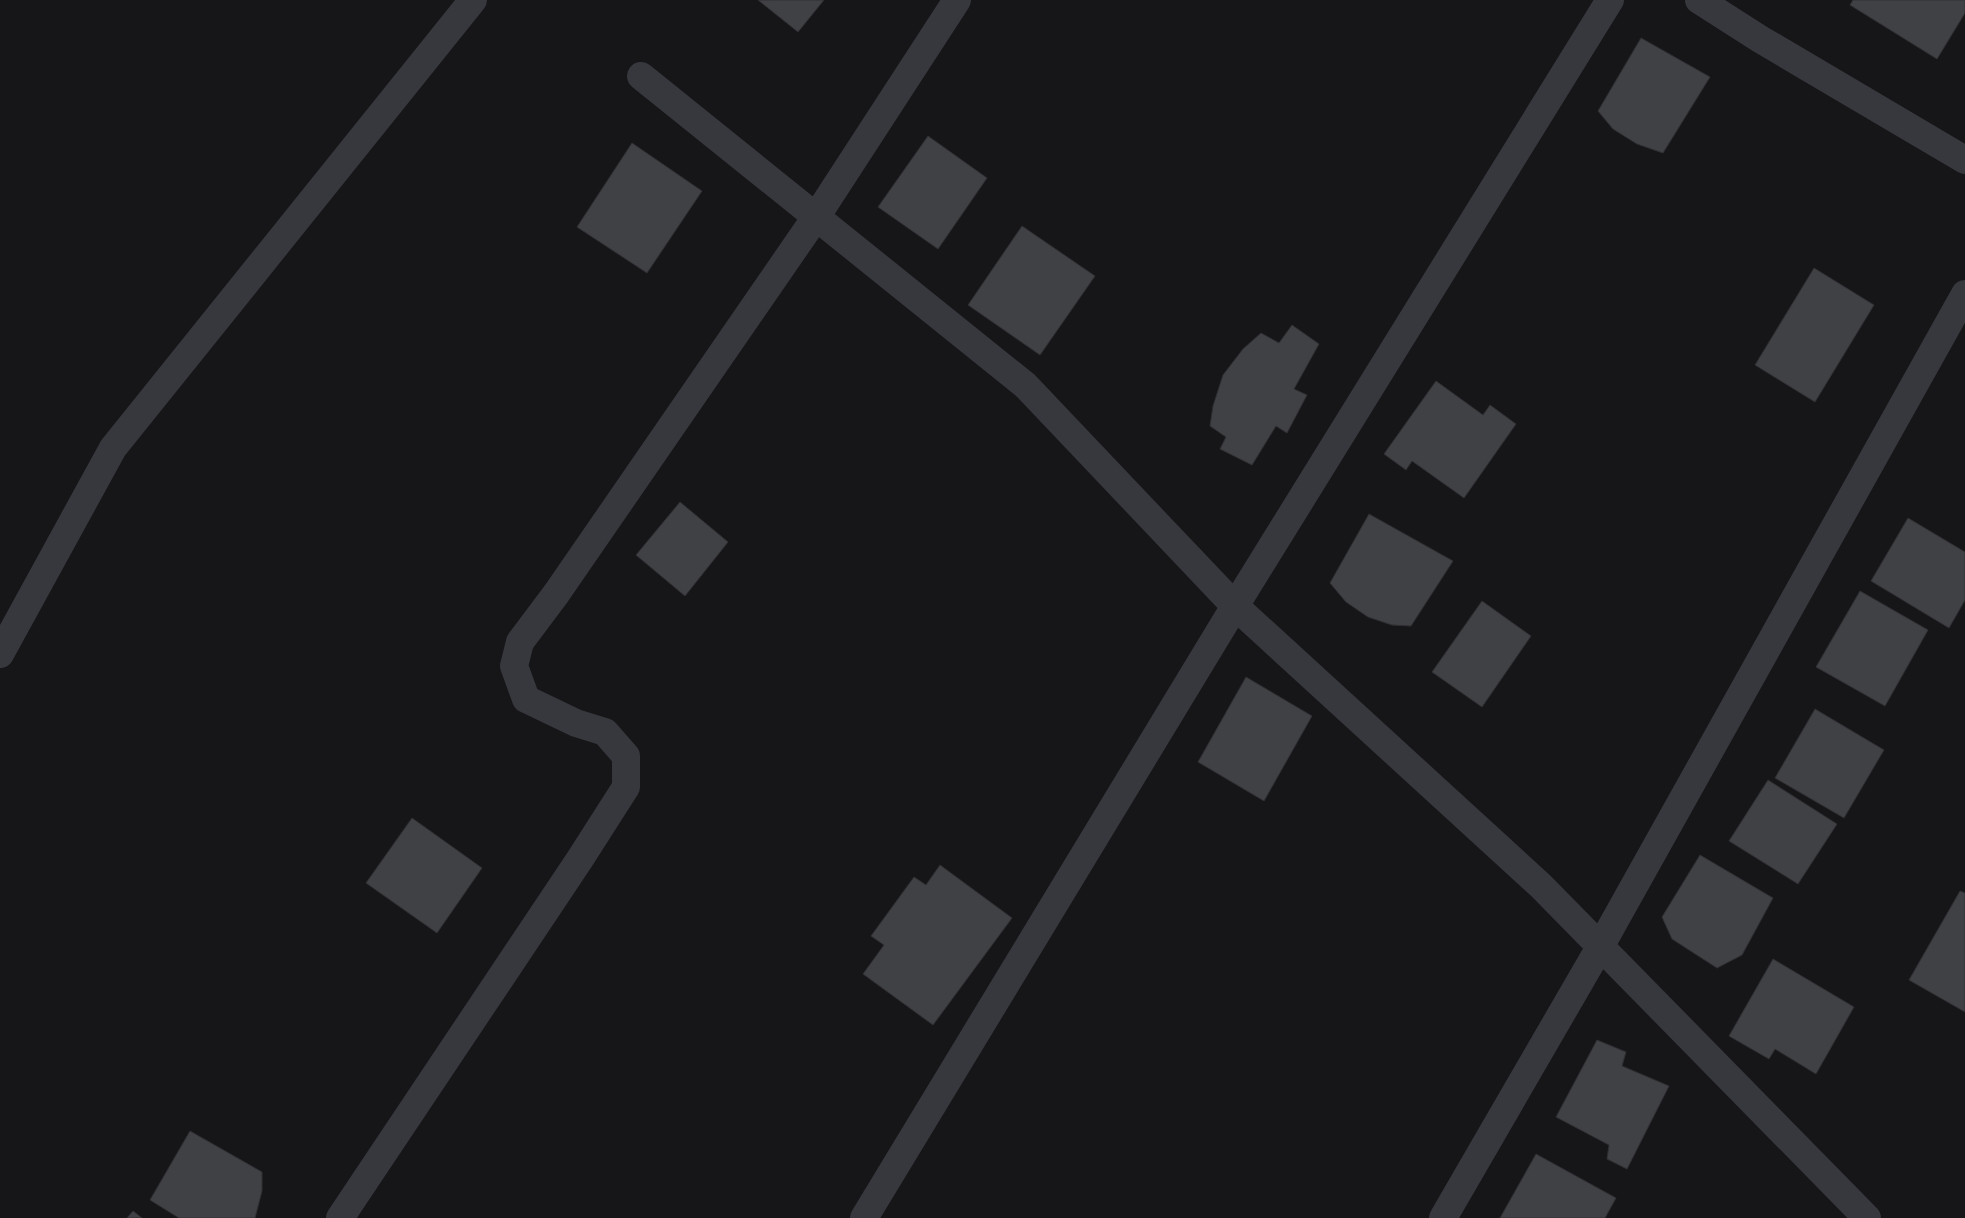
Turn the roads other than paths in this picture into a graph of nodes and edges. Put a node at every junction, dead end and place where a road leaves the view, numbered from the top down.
1 (473, 0) edge
2 (957, 0) edge
3 (1610, 0) edge
4 (1698, 0) edge
5 (641, 76) dead end
6 (1965, 160) edge
7 (816, 217) junction
8 (1965, 294) edge
9 (1235, 606) junction
10 (0, 654) edge
11 (1600, 947) junction
12 (340, 1218) edge
13 (864, 1218) edge
14 (1443, 1218) edge
15 (1867, 1218) edge

1 - 10 street
2 - 7 street
3 - 9 street
4 - 6 street
5 - 7 street
7 - 9 street
7 - 12 street
8 - 11 street
9 - 11 street
9 - 13 street
11 - 14 street
11 - 15 street

